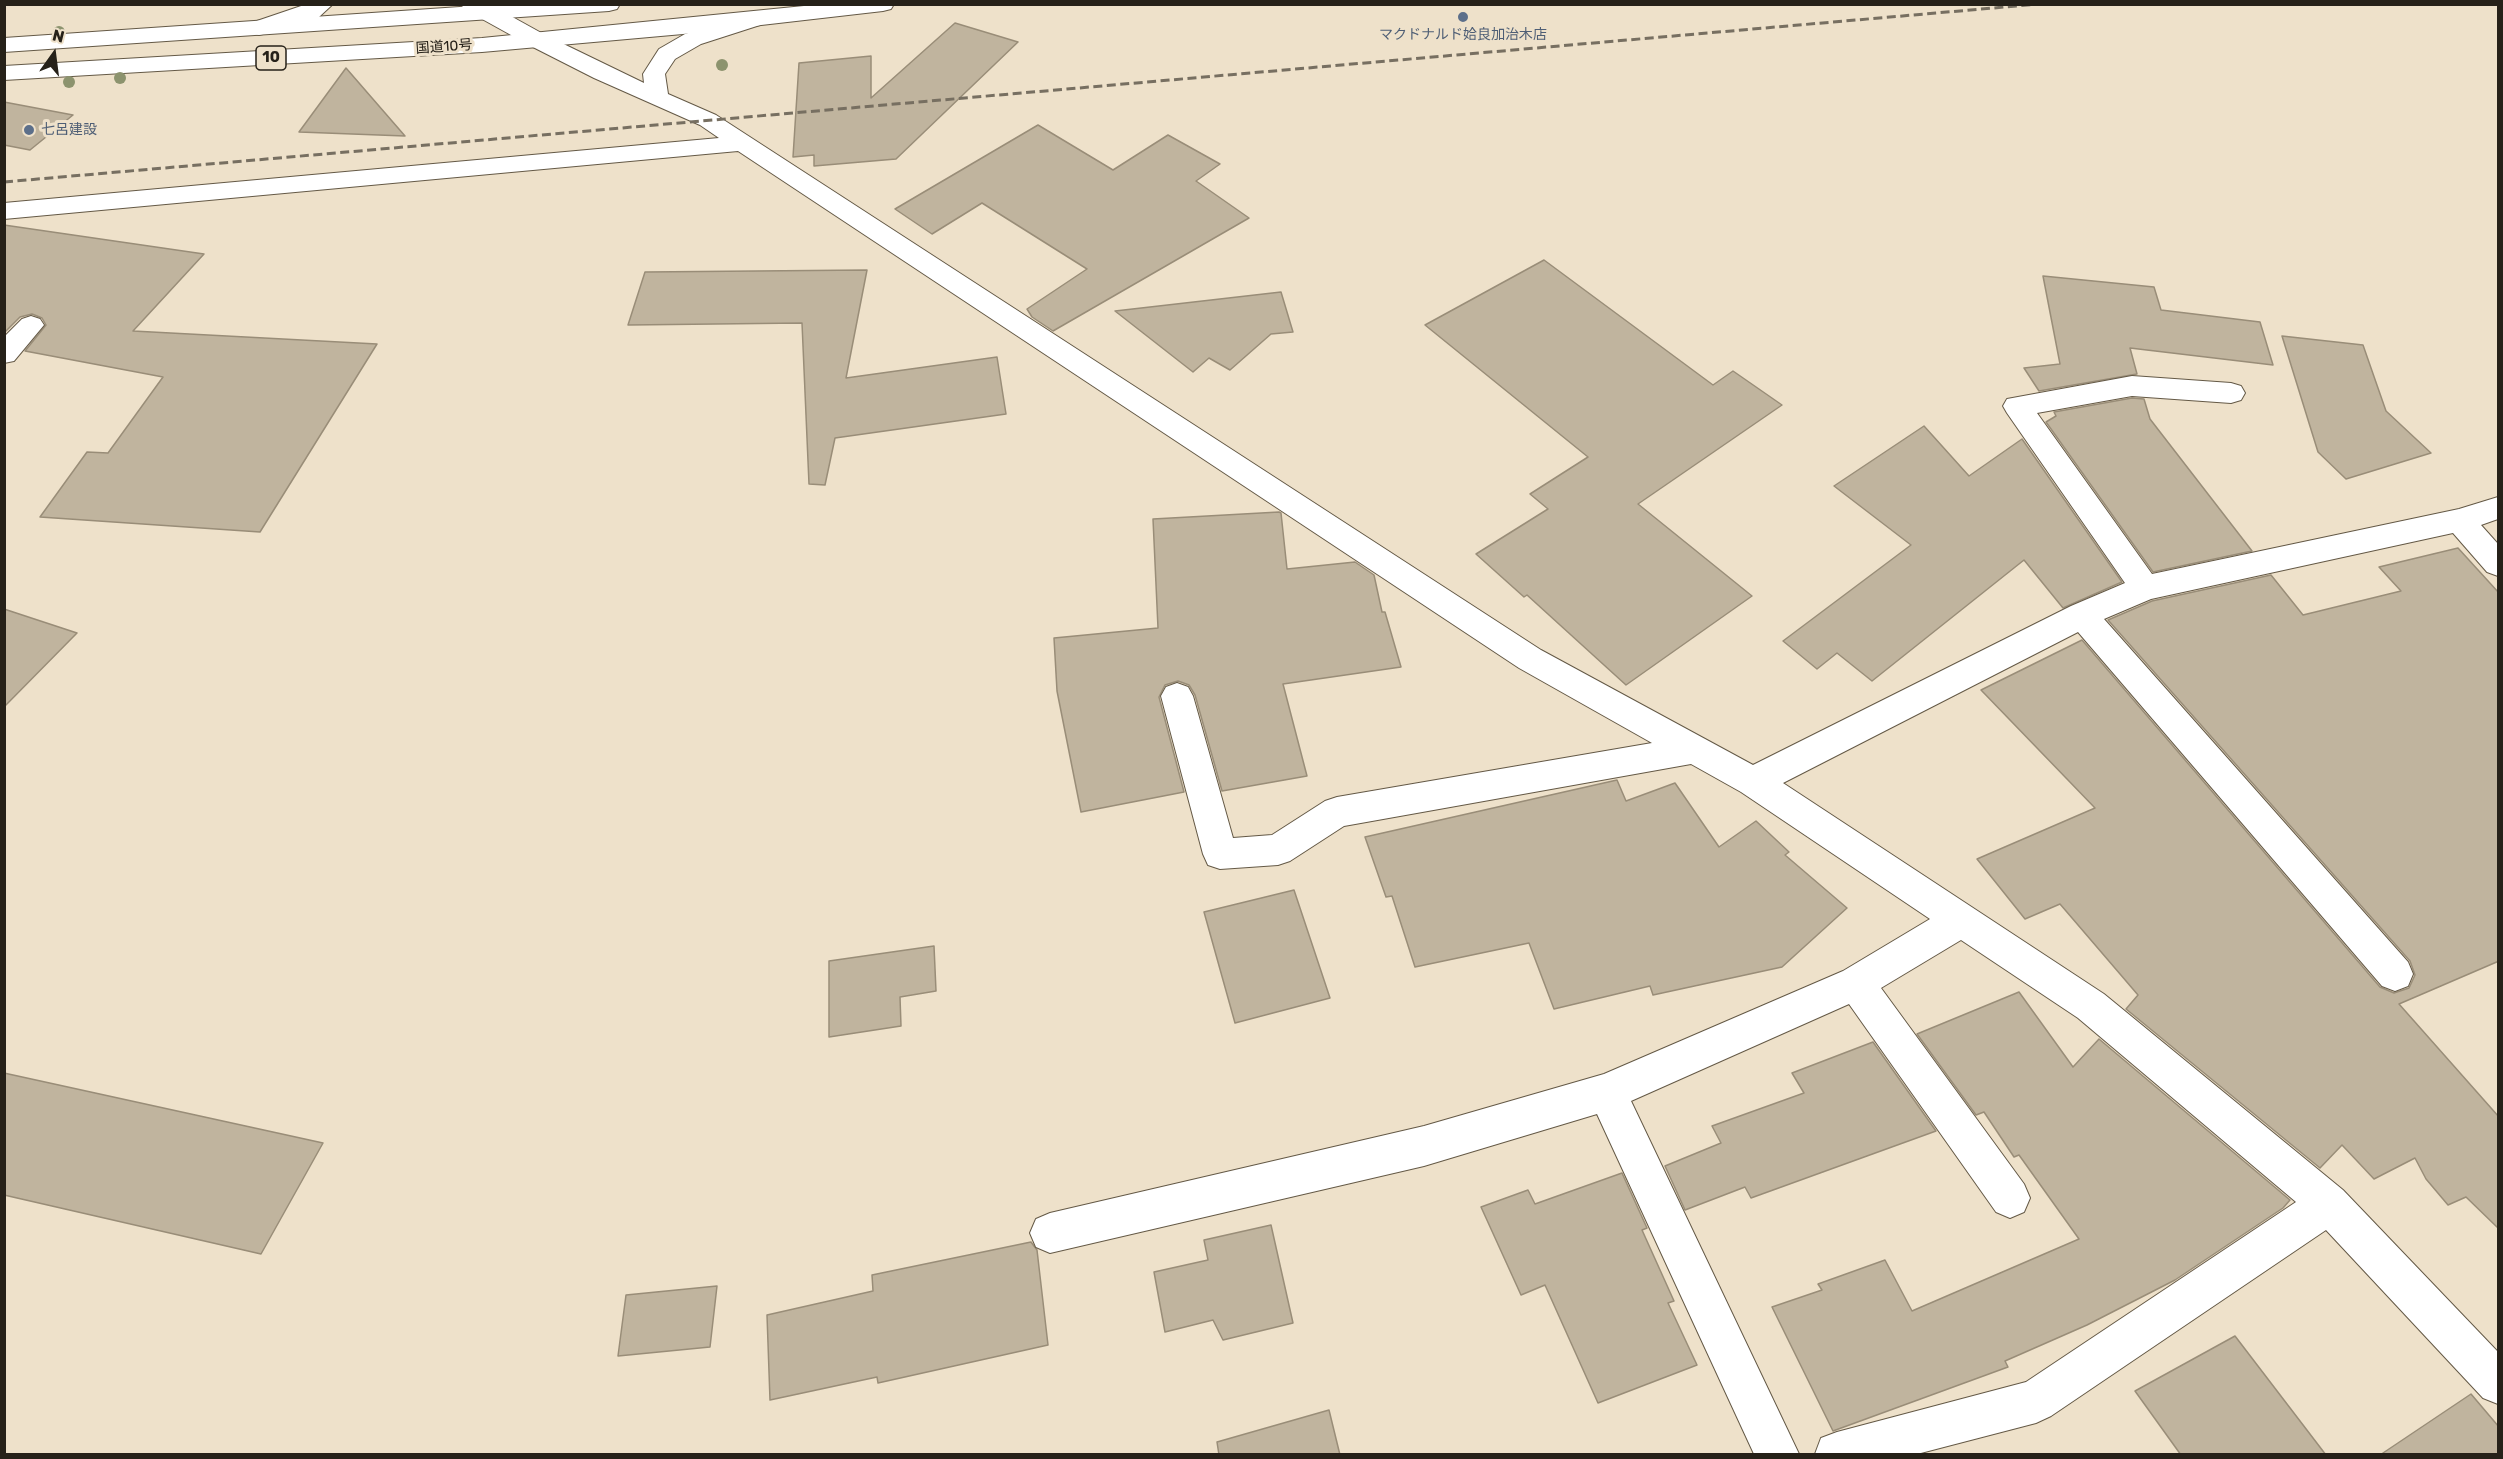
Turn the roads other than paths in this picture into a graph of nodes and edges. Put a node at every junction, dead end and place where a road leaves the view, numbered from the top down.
1 (322, 4) edge
2 (609, 4) edge
3 (883, 4) edge
4 (480, 8) edge
5 (752, 20) junction
6 (259, 28) junction
7 (537, 40) junction
8 (4, 45) edge
9 (4, 73) edge
10 (657, 96) junction
11 (743, 143) junction
12 (4, 211) edge
13 (32, 325) dead end
14 (4, 354) edge
15 (2231, 393) dead end
16 (2499, 508) edge
17 (2459, 520) junction
18 (2499, 564) edge
19 (2145, 588) junction
20 (2082, 615) junction
21 (1177, 696) dead end
22 (1691, 750) junction
23 (1753, 782) junction
24 (1960, 921) junction
25 (2395, 974) dead end
26 (1856, 983) junction
27 (1607, 1092) junction
28 (2010, 1198) dead end
29 (2329, 1204) junction
30 (1050, 1233) dead end
31 (2499, 1383) edge
32 (1777, 1455) edge
33 (1837, 1455) edge

1 - 6 main road
2 - 4 main road, 国道10号 / 10
3 - 5 main road, 国道10号 / 10
4 - 6 main road, 国道10号 / 10
4 - 7 main road
5 - 7 main road, 国道10号 / 10
5 - 10 main road
6 - 8 main road, 国道10号 / 10
7 - 9 main road, 国道10号 / 10
7 - 10 main road
10 - 11 main road
11 - 12 main road
11 - 22 main road
13 - 14 main road
15 - 19 main road
16 - 17 main road
17 - 18 main road
17 - 19 main road
19 - 20 main road
20 - 23 main road
20 - 25 main road
21 - 22 main road
22 - 23 main road
23 - 24 main road
24 - 26 main road
24 - 29 main road
26 - 27 main road
26 - 28 main road
27 - 30 main road
27 - 32 main road
29 - 31 main road
29 - 33 main road

